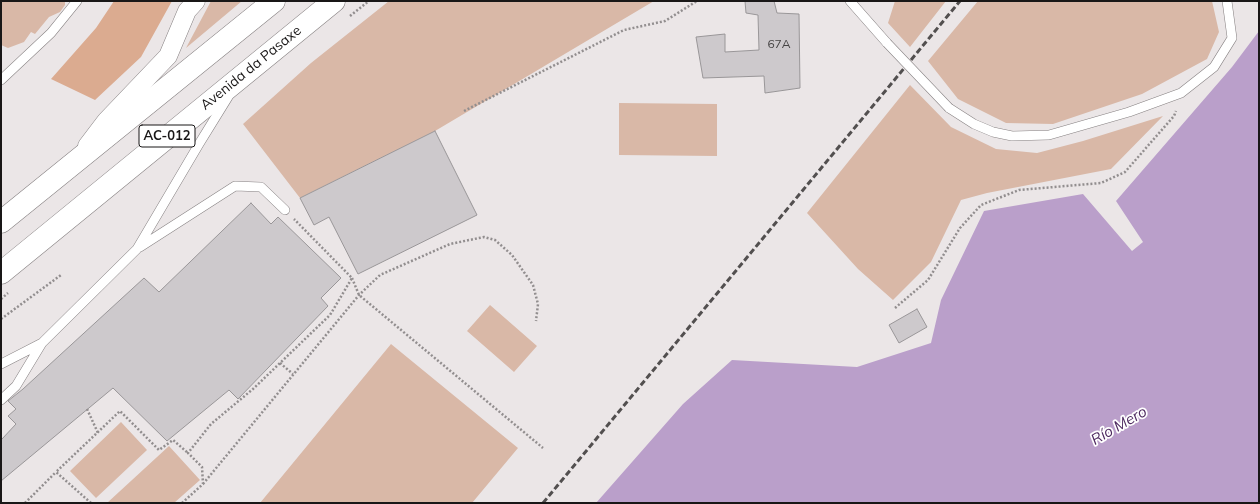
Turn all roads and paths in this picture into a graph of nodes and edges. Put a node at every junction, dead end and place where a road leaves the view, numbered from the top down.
1 (78, 1) edge
2 (196, 1) edge
3 (274, 1) edge
4 (334, 1) edge
5 (697, 1) edge
6 (850, 1) edge
7 (1227, 1) edge
8 (243, 74) junction
9 (1, 80) edge
10 (1181, 92) junction
11 (464, 111) dead end
12 (74, 163) junction
13 (285, 210) joint
14 (1, 222) edge
15 (137, 249) junction
16 (1, 273) edge
17 (61, 275) dead end
18 (352, 278) junction
19 (359, 295) junction
20 (895, 308) dead end
21 (1, 319) edge
22 (536, 322) dead end
23 (42, 342) junction
24 (280, 363) junction
25 (1, 364) edge
26 (293, 374) junction
27 (1, 400) edge
28 (87, 409) dead end
29 (98, 433) junction
30 (543, 448) dead end
31 (188, 453) junction
32 (56, 472) junction
33 (203, 484) junction
34 (25, 503) edge
35 (91, 503) edge
36 (182, 503) edge

1 - 9 lane
2 - 12 street
3 - 12 main road, AC-012
4 - 8 main road, Avenida da Pasaxe / AC-012
5 - 11 path
6 - 10 lane, bridge
7 - 10 lane
8 - 15 lane
8 - 16 main road, Avenida da Pasaxe / AC-012
10 - 20 path
12 - 14 main road, AC-012
13 - 15 lane
13 - 18 path
15 - 23 lane
17 - 21 path
18 - 19 path
18 - 24 path
19 - 22 path
19 - 26 path
19 - 30 path
23 - 25 lane
23 - 27 lane
24 - 26 path
24 - 31 path
26 - 33 path
28 - 29 path
29 - 31 path
29 - 32 path
31 - 33 path
32 - 34 path
32 - 35 path
33 - 36 path

